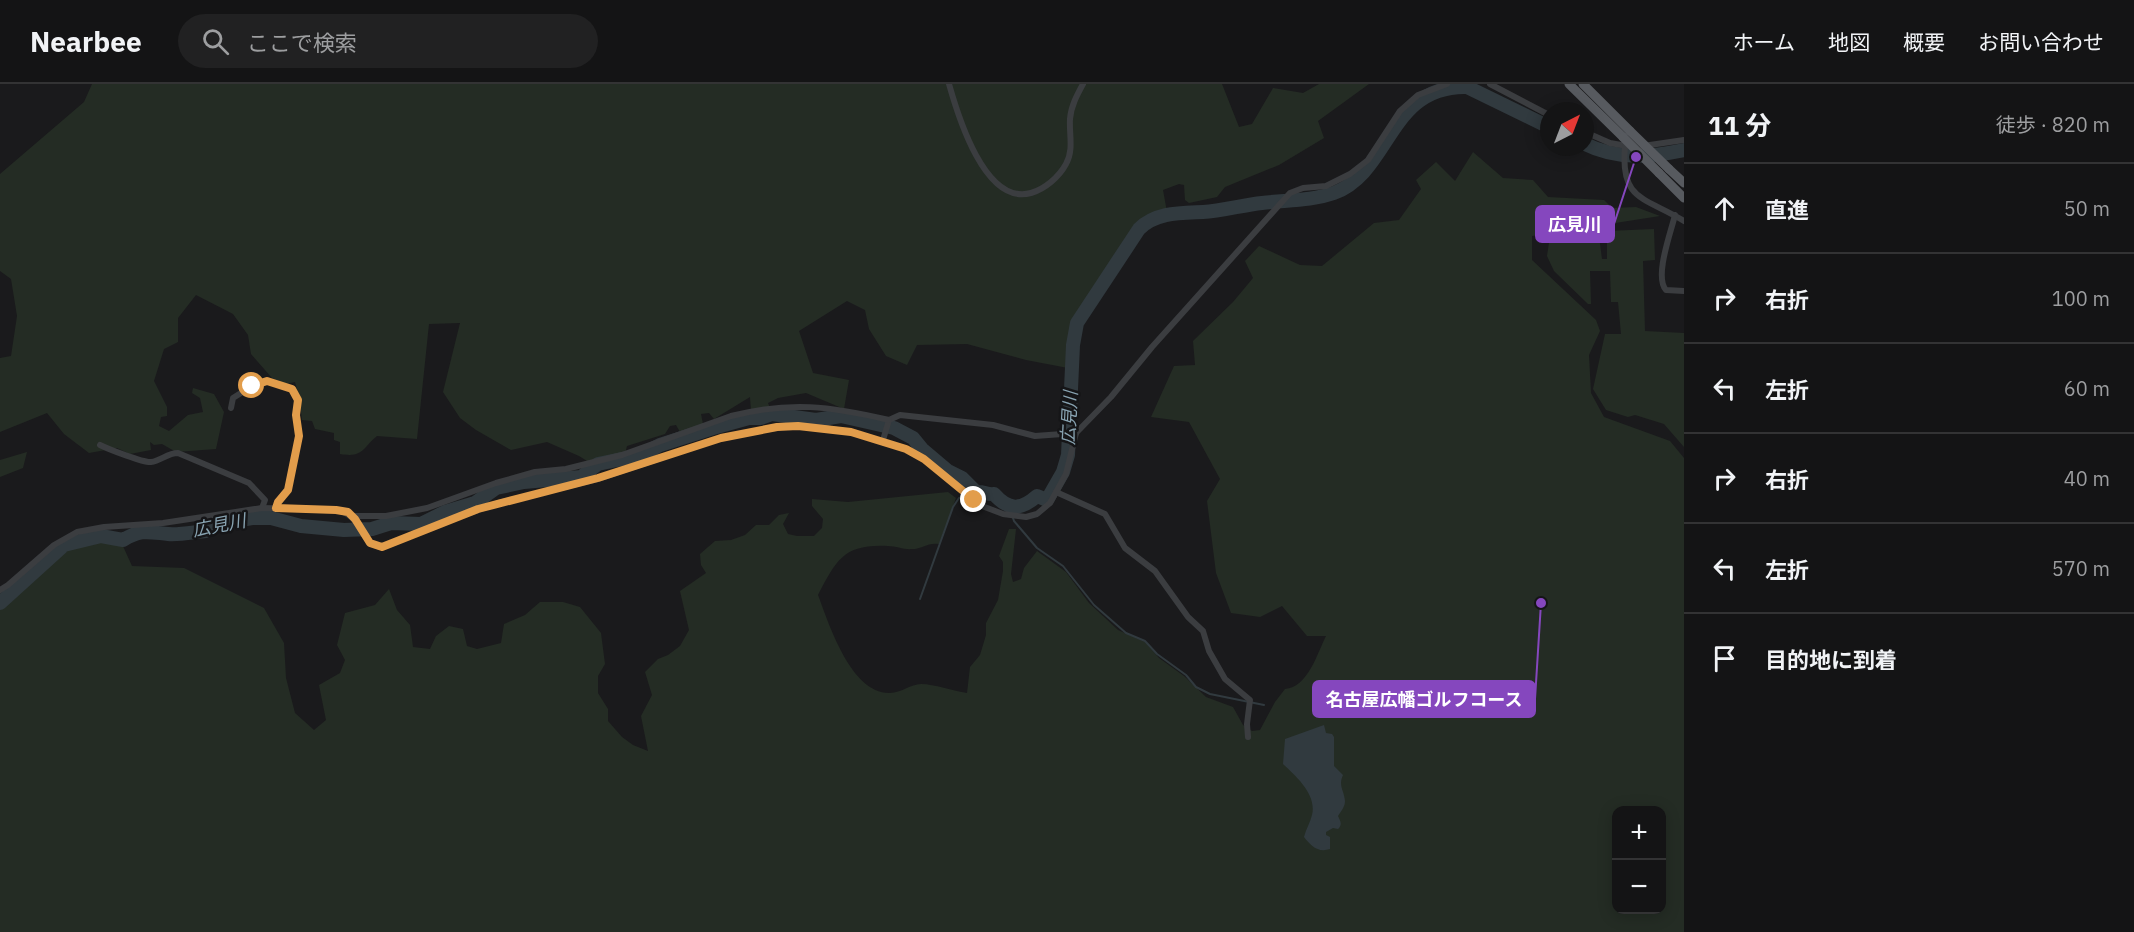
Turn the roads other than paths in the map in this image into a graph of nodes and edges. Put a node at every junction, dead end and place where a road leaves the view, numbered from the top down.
1 (949, 84) edge
2 (1083, 84) edge
3 (1447, 84) edge
4 (1490, 84) edge
5 (1569, 84) edge
6 (1583, 84) edge
7 (1540, 110) edge
8 (1594, 134) edge
9 (1684, 140) edge
10 (1626, 141) junction
11 (1684, 183) edge
12 (1684, 198) edge
13 (1675, 215) junction
14 (1684, 220) edge
15 (1684, 291) edge
16 (231, 408) dead end
17 (889, 422) junction
18 (1074, 434) junction
19 (883, 439) junction
20 (100, 445) dead end
21 (1056, 492) junction
22 (262, 508) junction
23 (276, 508) junction
24 (354, 518) junction
25 (0, 590) edge
26 (1248, 737) dead end

1 - 2 street
3 - 18 street
4 - 7 street
5 - 10 main road
6 - 10 main road
8 - 10 street
9 - 10 street
10 - 11 main road, bridge
10 - 12 main road, bridge
10 - 13 street
13 - 14 street
13 - 15 street
16 - 23 street
17 - 18 street
17 - 19 street
17 - 24 street
18 - 21 street
19 - 21 street
19 - 24 street
20 - 22 street
21 - 26 street
22 - 23 street
22 - 25 street
23 - 24 street

